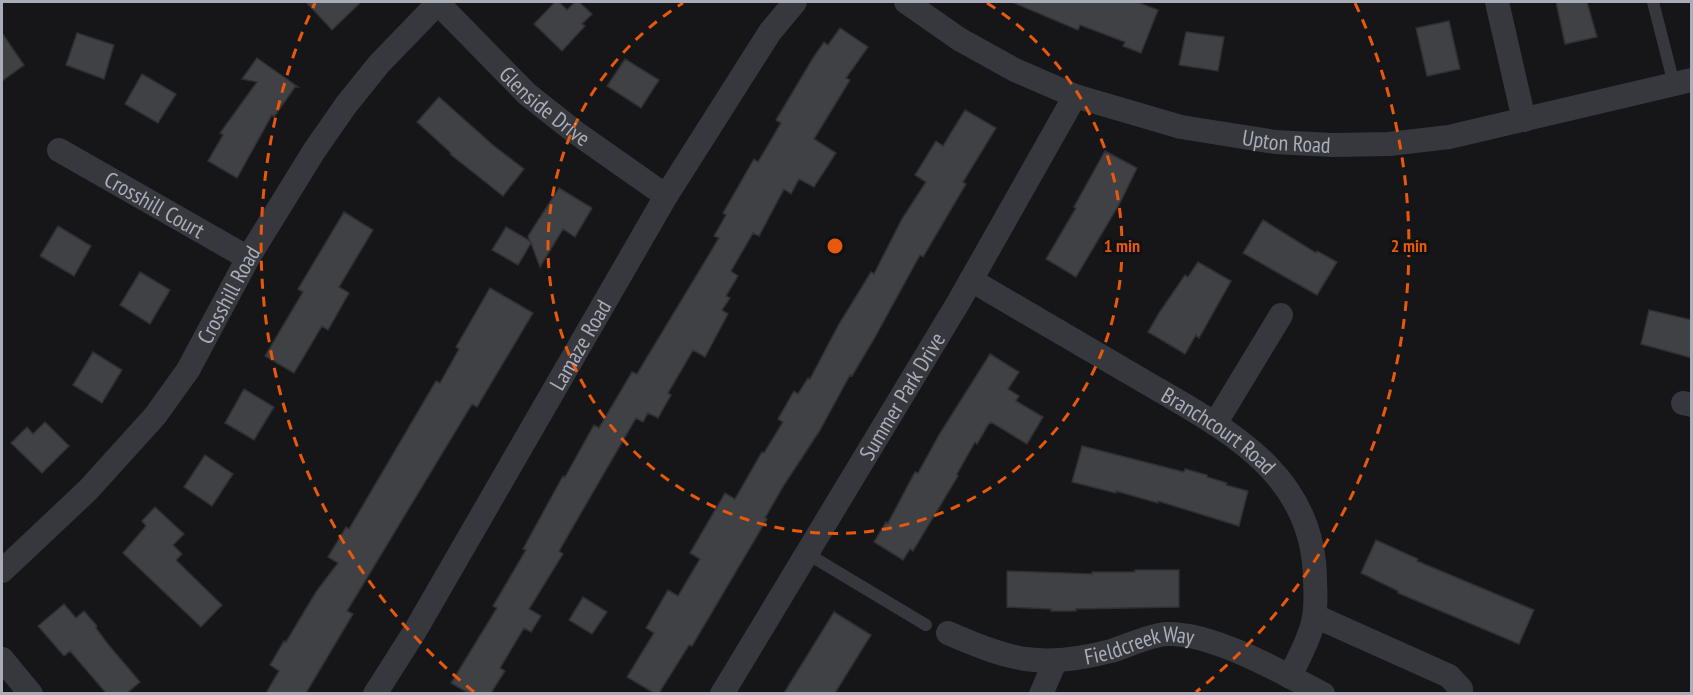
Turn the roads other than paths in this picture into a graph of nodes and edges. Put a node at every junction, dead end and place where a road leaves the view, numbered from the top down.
1 (438, 2) edge
2 (795, 2) edge
3 (906, 2) edge
4 (1497, 2) edge
5 (1653, 2) edge
6 (1683, 82) edge
7 (1075, 96) junction
8 (1524, 120) junction
9 (59, 150) dead end
10 (666, 196) junction
11 (248, 258) junction
12 (971, 280) junction
13 (1281, 315) dead end
14 (1215, 424) junction
15 (806, 553) junction
16 (2, 571) edge
17 (1315, 616) junction
18 (937, 629) joint
19 (2, 659) edge
20 (1055, 662) junction
21 (1290, 676) junction
22 (31, 693) edge
23 (375, 693) edge
24 (722, 693) edge
25 (1041, 693) edge
26 (1323, 693) edge
27 (1461, 693) edge

1 - 10 street, Glenside Drive
1 - 11 street, Crosshill Road
2 - 10 street, Lamaze Road
3 - 7 street, Upton Road
4 - 8 street
5 - 6 lane
6 - 8 street, Upton Road
7 - 8 street, Upton Road
7 - 12 street, Summer Park Drive
9 - 11 street, Crosshill Court
10 - 23 street, Lamaze Road
11 - 16 street, Crosshill Road
12 - 14 street, Branchcourt Road
12 - 15 street, Summer Park Drive
13 - 14 street
14 - 17 street, Branchcourt Road
15 - 18 lane
15 - 24 street, Summer Park Drive
17 - 21 street, Branchcourt Road
17 - 27 street
18 - 20 street, Fieldcreek Way
19 - 22 street
20 - 21 street, Fieldcreek Way
20 - 25 street
21 - 26 street, Fieldcreek Way

